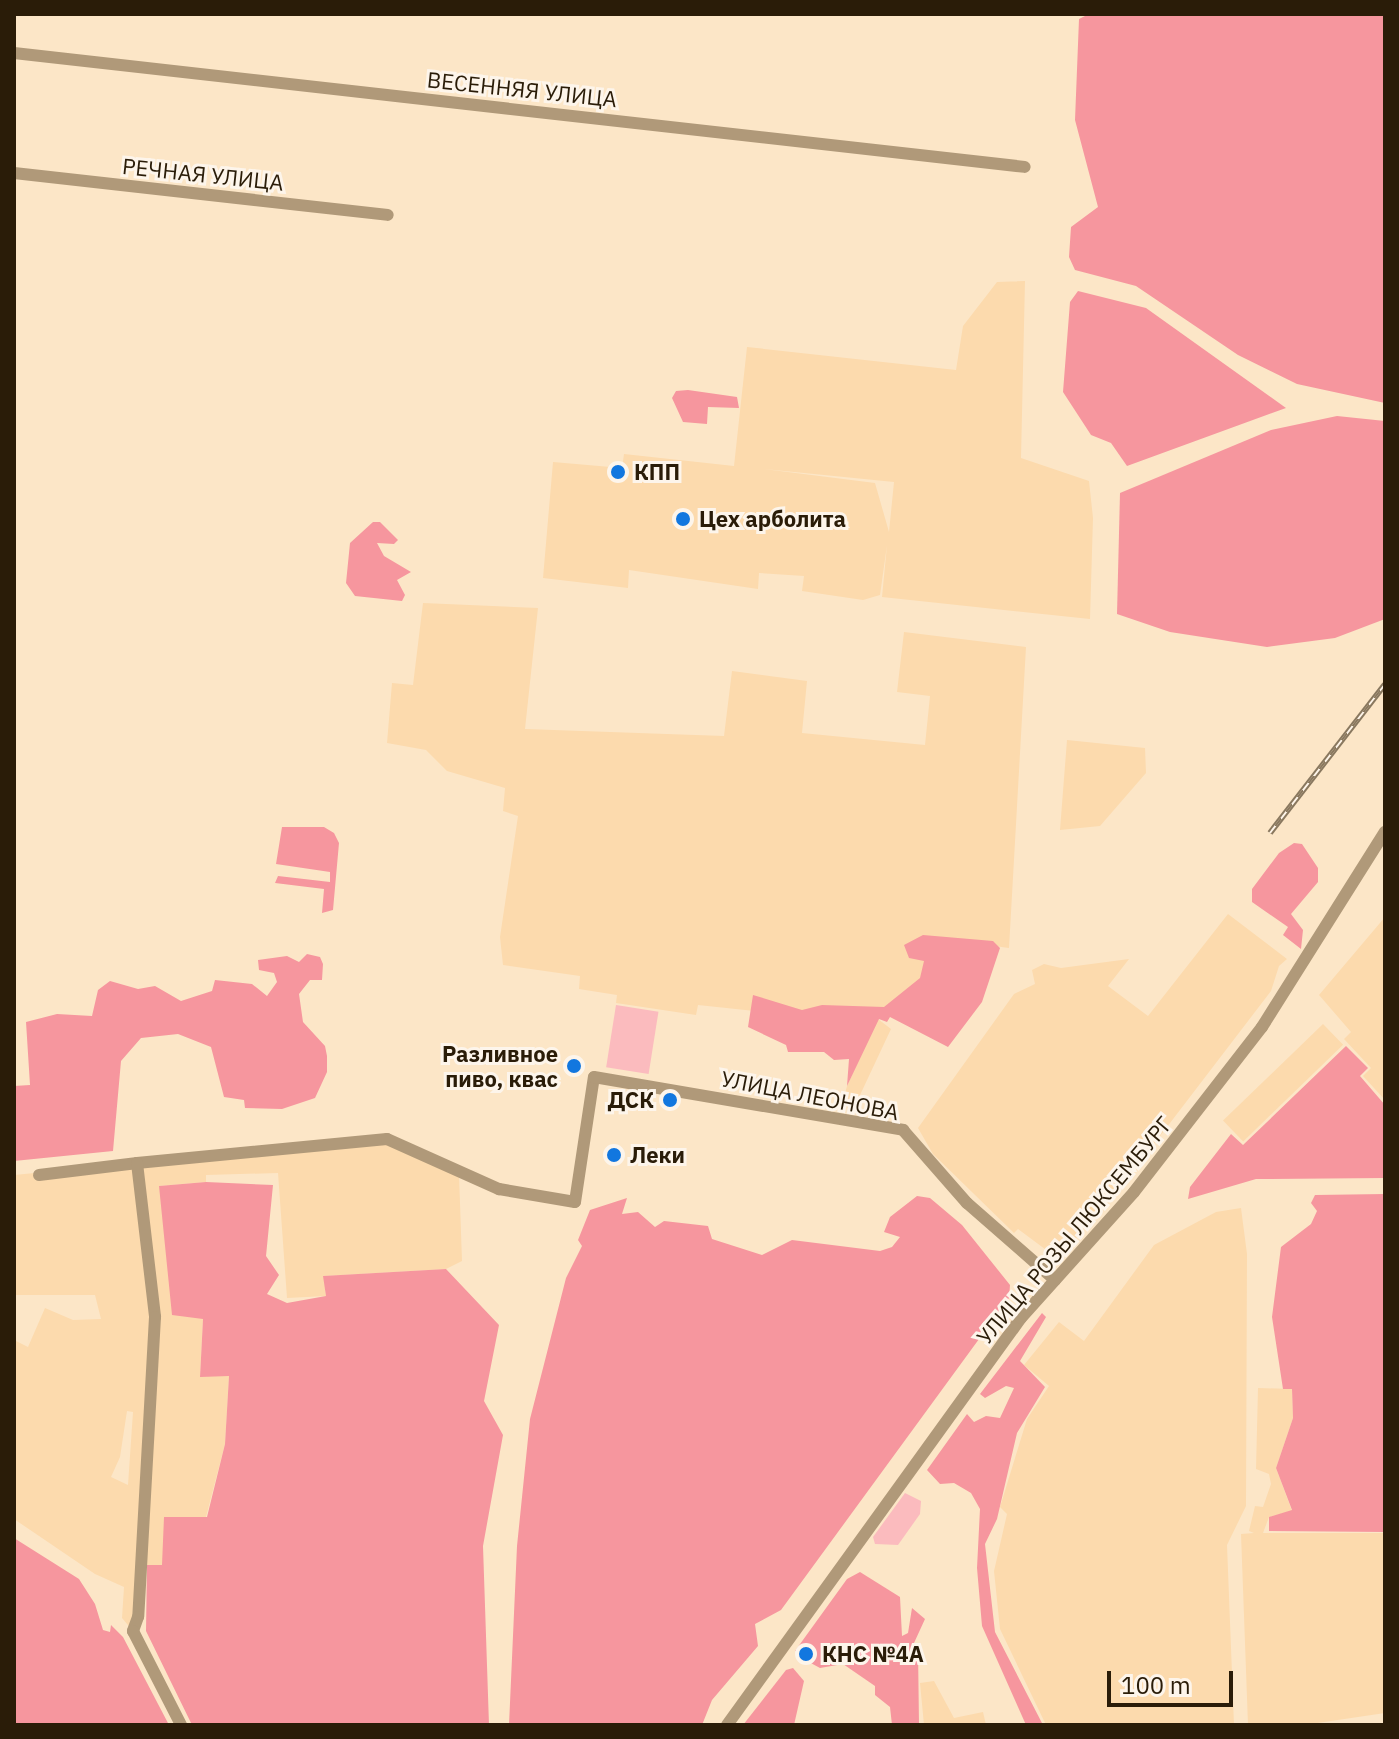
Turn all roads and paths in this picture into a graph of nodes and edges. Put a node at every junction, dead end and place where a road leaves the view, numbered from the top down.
1 (14, 53) edge
2 (1025, 167) dead end
3 (14, 173) edge
4 (388, 215) dead end
5 (1385, 832) edge
6 (137, 1163) junction
7 (39, 1175) dead end
8 (1055, 1280) junction
9 (181, 1725) edge
10 (727, 1725) edge

1 - 2 street, ВЕСЕННЯЯ УЛИЦА
3 - 4 street, РЕЧНАЯ УЛИЦА
5 - 8 street, УЛИЦА РОЗЫ ЛЮКСЕМБУРГ
6 - 7 street
6 - 8 street, УЛИЦА ЛЕОНОВА
6 - 9 street
8 - 10 street, УЛИЦА РОЗЫ ЛЮКСЕМБУРГ

